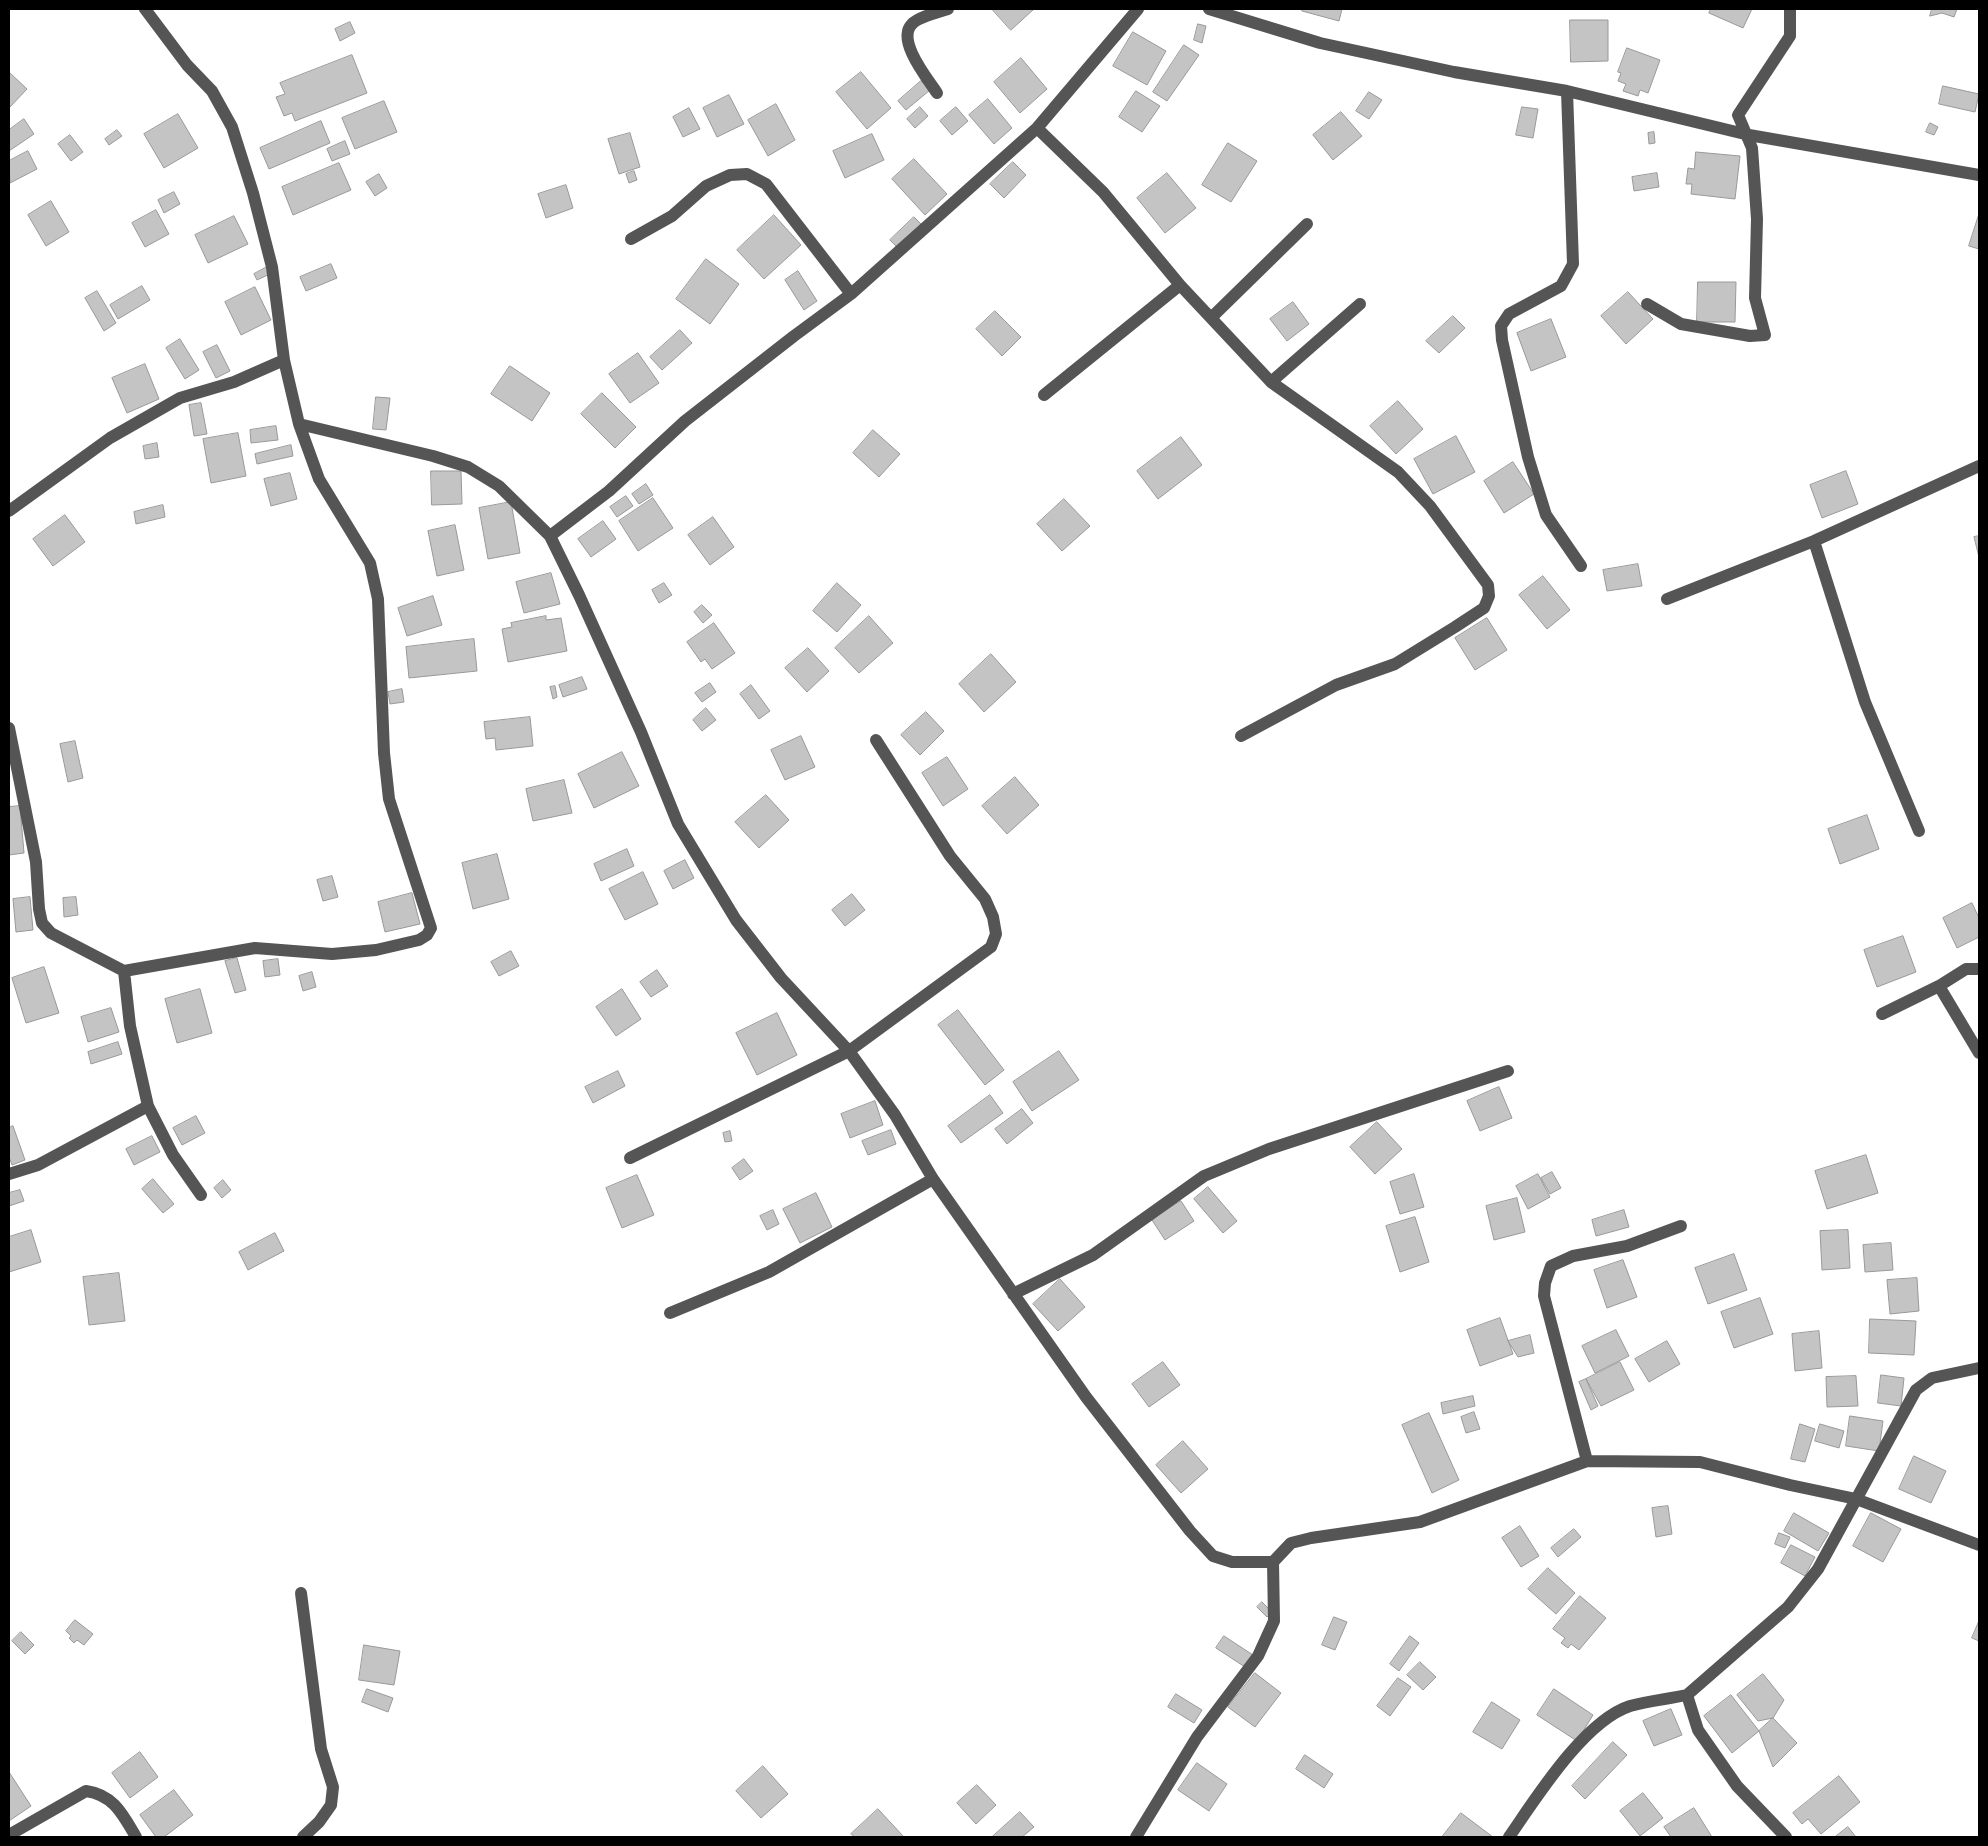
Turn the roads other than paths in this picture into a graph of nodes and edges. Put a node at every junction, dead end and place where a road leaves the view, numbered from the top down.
1 (145, 9) edge
2 (948, 9) edge
3 (1138, 9) edge
4 (1209, 9) edge
5 (1790, 9) edge
6 (1567, 91) junction
7 (937, 92) dead end
8 (1037, 128) junction
9 (1746, 134) junction
10 (1979, 175) edge
11 (1307, 224) dead end
12 (632, 239) dead end
13 (1180, 284) junction
14 (851, 294) junction
15 (1360, 304) dead end
16 (1648, 304) dead end
17 (1212, 317) junction
18 (284, 360) junction
19 (1271, 382) junction
20 (1044, 395) dead end
21 (299, 424) junction
22 (1979, 466) edge
23 (9, 511) edge
24 (550, 536) junction
25 (1814, 542) junction
26 (1581, 566) dead end
27 (1667, 599) dead end
28 (9, 728) edge
29 (1241, 736) dead end
30 (876, 740) dead end
31 (1919, 831) dead end
32 (1979, 969) edge
33 (124, 971) junction
34 (1939, 986) junction
35 (1882, 1014) dead end
36 (849, 1051) junction
37 (1979, 1053) edge
38 (1508, 1071) dead end
39 (148, 1106) junction
40 (630, 1158) dead end
41 (9, 1174) edge
42 (934, 1180) junction
43 (201, 1194) dead end
44 (1681, 1226) dead end
45 (1013, 1294) junction
46 (670, 1313) dead end
47 (1979, 1368) edge
48 (1587, 1461) junction
49 (1856, 1499) junction
50 (1979, 1545) edge
51 (1273, 1562) junction
52 (301, 1593) dead end
53 (1687, 1695) junction
54 (9, 1834) edge
55 (136, 1837) edge
56 (303, 1837) edge
57 (1136, 1837) edge
58 (1509, 1837) edge
59 (1786, 1837) edge

1 - 18 street
2 - 7 street
3 - 8 street
4 - 6 street
5 - 9 street
6 - 9 street
6 - 26 street
8 - 13 street
8 - 14 street
9 - 10 street
9 - 16 street
11 - 17 street
12 - 14 street
13 - 17 street
13 - 20 street
14 - 24 street
15 - 19 street
17 - 19 street
18 - 21 street
18 - 23 street
19 - 29 street
21 - 24 street
21 - 33 street
22 - 25 street
24 - 36 street
25 - 27 street
25 - 31 street
28 - 33 street
30 - 36 street
32 - 34 street
33 - 39 street
34 - 35 street
34 - 37 street
36 - 40 street
36 - 42 street
38 - 45 street
39 - 41 street
39 - 43 street
42 - 45 street
42 - 46 street
44 - 48 street
45 - 51 street
47 - 49 street
48 - 49 street
48 - 51 street
49 - 50 street
49 - 53 street
51 - 57 street
52 - 56 street
53 - 58 street
53 - 59 street
54 - 55 street

